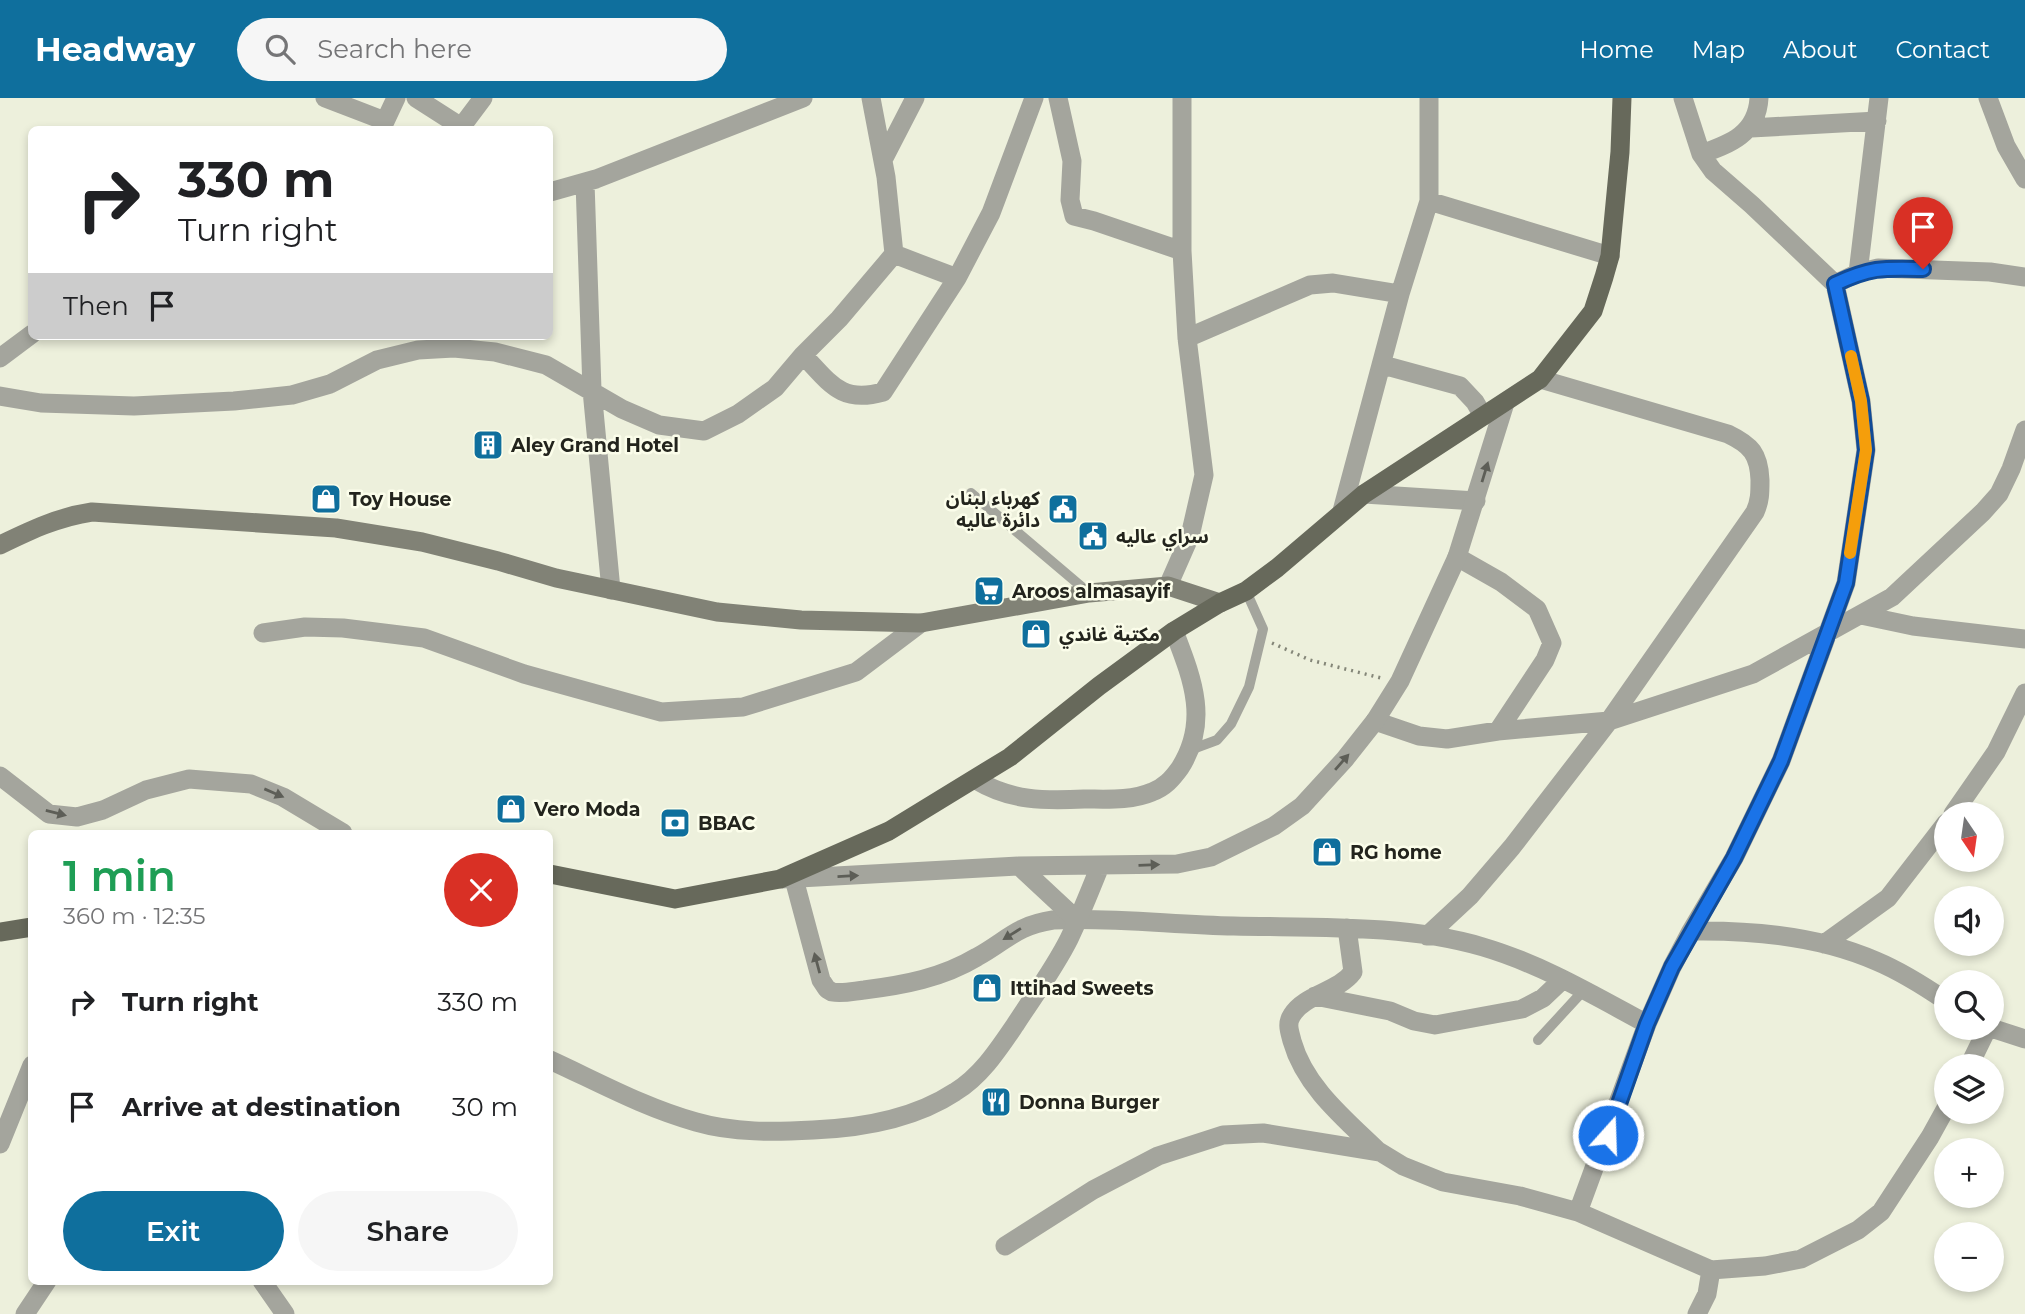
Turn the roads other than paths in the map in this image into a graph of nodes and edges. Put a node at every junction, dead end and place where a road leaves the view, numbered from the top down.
1 (325, 98) edge
2 (396, 98) edge
3 (416, 98) edge
4 (484, 98) edge
5 (803, 98) edge
6 (871, 98) edge
7 (915, 98) edge
8 (1034, 98) edge
9 (1058, 98) edge
10 (1182, 98) edge
11 (1429, 98) edge
12 (1622, 98) edge
13 (1683, 98) edge
14 (1759, 98) edge
15 (1879, 98) edge
16 (1988, 98) edge
17 (1877, 121) junction
18 (383, 125) edge
19 (459, 126) edge
20 (463, 126) edge
21 (1751, 128) junction
22 (1701, 154) junction
23 (883, 160) junction
24 (2025, 179) edge
25 (585, 182) junction
26 (553, 191) edge
27 (1429, 201) junction
28 (1182, 251) junction
29 (894, 254) junction
30 (1610, 256) junction
31 (1858, 273) junction
32 (2025, 277) edge
33 (957, 278) junction
34 (1835, 284) junction
35 (1400, 294) junction
36 (28, 337) edge
37 (1187, 338) junction
38 (803, 355) junction
39 (0, 358) edge
40 (1383, 365) junction
41 (1540, 379) junction
42 (592, 390) junction
43 (0, 396) edge
44 (1505, 403) junction
45 (1483, 416) junction
46 (2025, 430) edge
47 (971, 493) dead end
48 (1364, 494) junction
49 (1476, 500) junction
50 (1342, 511) junction
51 (0, 545) edge
52 (1457, 557) junction
53 (1168, 586) junction
54 (611, 590) junction
55 (1246, 591) junction
56 (1089, 593) junction
57 (1220, 603) junction
58 (1861, 615) junction
59 (921, 623) junction
60 (1174, 631) junction
61 (1829, 631) junction
62 (263, 633) dead end
63 (2025, 639) edge
64 (2025, 693) edge
65 (1375, 721) junction
66 (1609, 721) junction
67 (1498, 731) junction
68 (1188, 751) junction
69 (0, 776) edge
70 (976, 780) junction
71 (1961, 802) edge
72 (338, 830) edge
73 (1934, 838) edge
74 (1019, 866) junction
75 (1100, 866) junction
76 (553, 875) edge
77 (787, 879) junction
78 (1077, 920) junction
79 (28, 927) edge
80 (1347, 928) junction
81 (1691, 931) junction
82 (0, 932) edge
83 (1427, 936) junction
84 (1824, 944) junction
85 (1562, 980) junction
86 (1584, 990) junction
87 (1934, 994) edge
88 (1315, 996) junction
89 (1647, 1024) junction
90 (2004, 1033) edge
91 (1538, 1040) dead end
92 (2025, 1040) edge
93 (553, 1061) edge
94 (28, 1075) edge
95 (1937, 1124) edge
96 (0, 1144) edge
97 (1380, 1152) junction
98 (1578, 1212) junction
99 (1005, 1246) dead end
100 (1711, 1270) junction
101 (44, 1285) edge
102 (265, 1285) edge
103 (25, 1314) edge
104 (285, 1314) edge
105 (1697, 1314) edge

1 - 18 street
2 - 18 street
3 - 19 street
4 - 20 street
5 - 25 street
6 - 23 street
7 - 23 street
8 - 33 street
9 - 28 street
10 - 28 street
11 - 27 street
12 - 30 main road
13 - 22 street
14 - 21 street
15 - 17 street
16 - 24 street
17 - 21 street
17 - 31 street
21 - 22 street
22 - 34 street
23 - 29 street
25 - 26 street
25 - 42 street
27 - 30 street
27 - 35 street
28 - 37 street
29 - 33 street
29 - 38 street
30 - 41 main road
31 - 32 street
31 - 34 street
33 - 38 street
34 - 61 street
35 - 37 street
35 - 40 street
36 - 39 street
37 - 53 street
38 - 42 street
40 - 45 street
40 - 50 street
41 - 44 main road
41 - 66 street
42 - 43 street
42 - 54 street
44 - 45 main road
49 -> 44 street
45 - 48 main road
46 - 58 street
47 - 56 lane
48 - 49 street
48 - 50 main road
49 - 52 street
50 - 55 main road
51 - 54 main road
52 - 65 street
52 - 67 street
53 - 56 main road
53 - 57 main road
54 - 59 main road
55 - 57 main road
55 - 68 lane
56 - 59 main road
57 - 60 main road
58 - 61 street
58 - 63 street
59 - 62 street
60 - 68 street
60 - 70 main road
61 - 66 street
61 - 81 street
64 - 71 street
65 - 67 street
75 -> 65 street
66 - 67 street
66 - 83 street
68 - 70 street
69 -> 72 street
70 - 77 main road
73 - 84 street
74 - 75 street
77 -> 74 street
74 - 78 street
75 - 78 street
76 - 77 main road
78 -> 77 street
78 - 80 street
78 - 93 street
79 - 82 main road
80 - 83 street
80 - 88 street
81 - 84 street
81 - 89 street
83 - 85 street
84 - 87 street
85 - 86 street
85 - 88 street
86 - 89 street
86 - 91 lane
88 - 97 street
89 - 98 street
90 - 92 street
94 - 96 street
95 - 100 street
97 - 98 street
97 - 99 street
98 - 100 street
100 - 105 street
101 - 103 street
102 - 104 street

